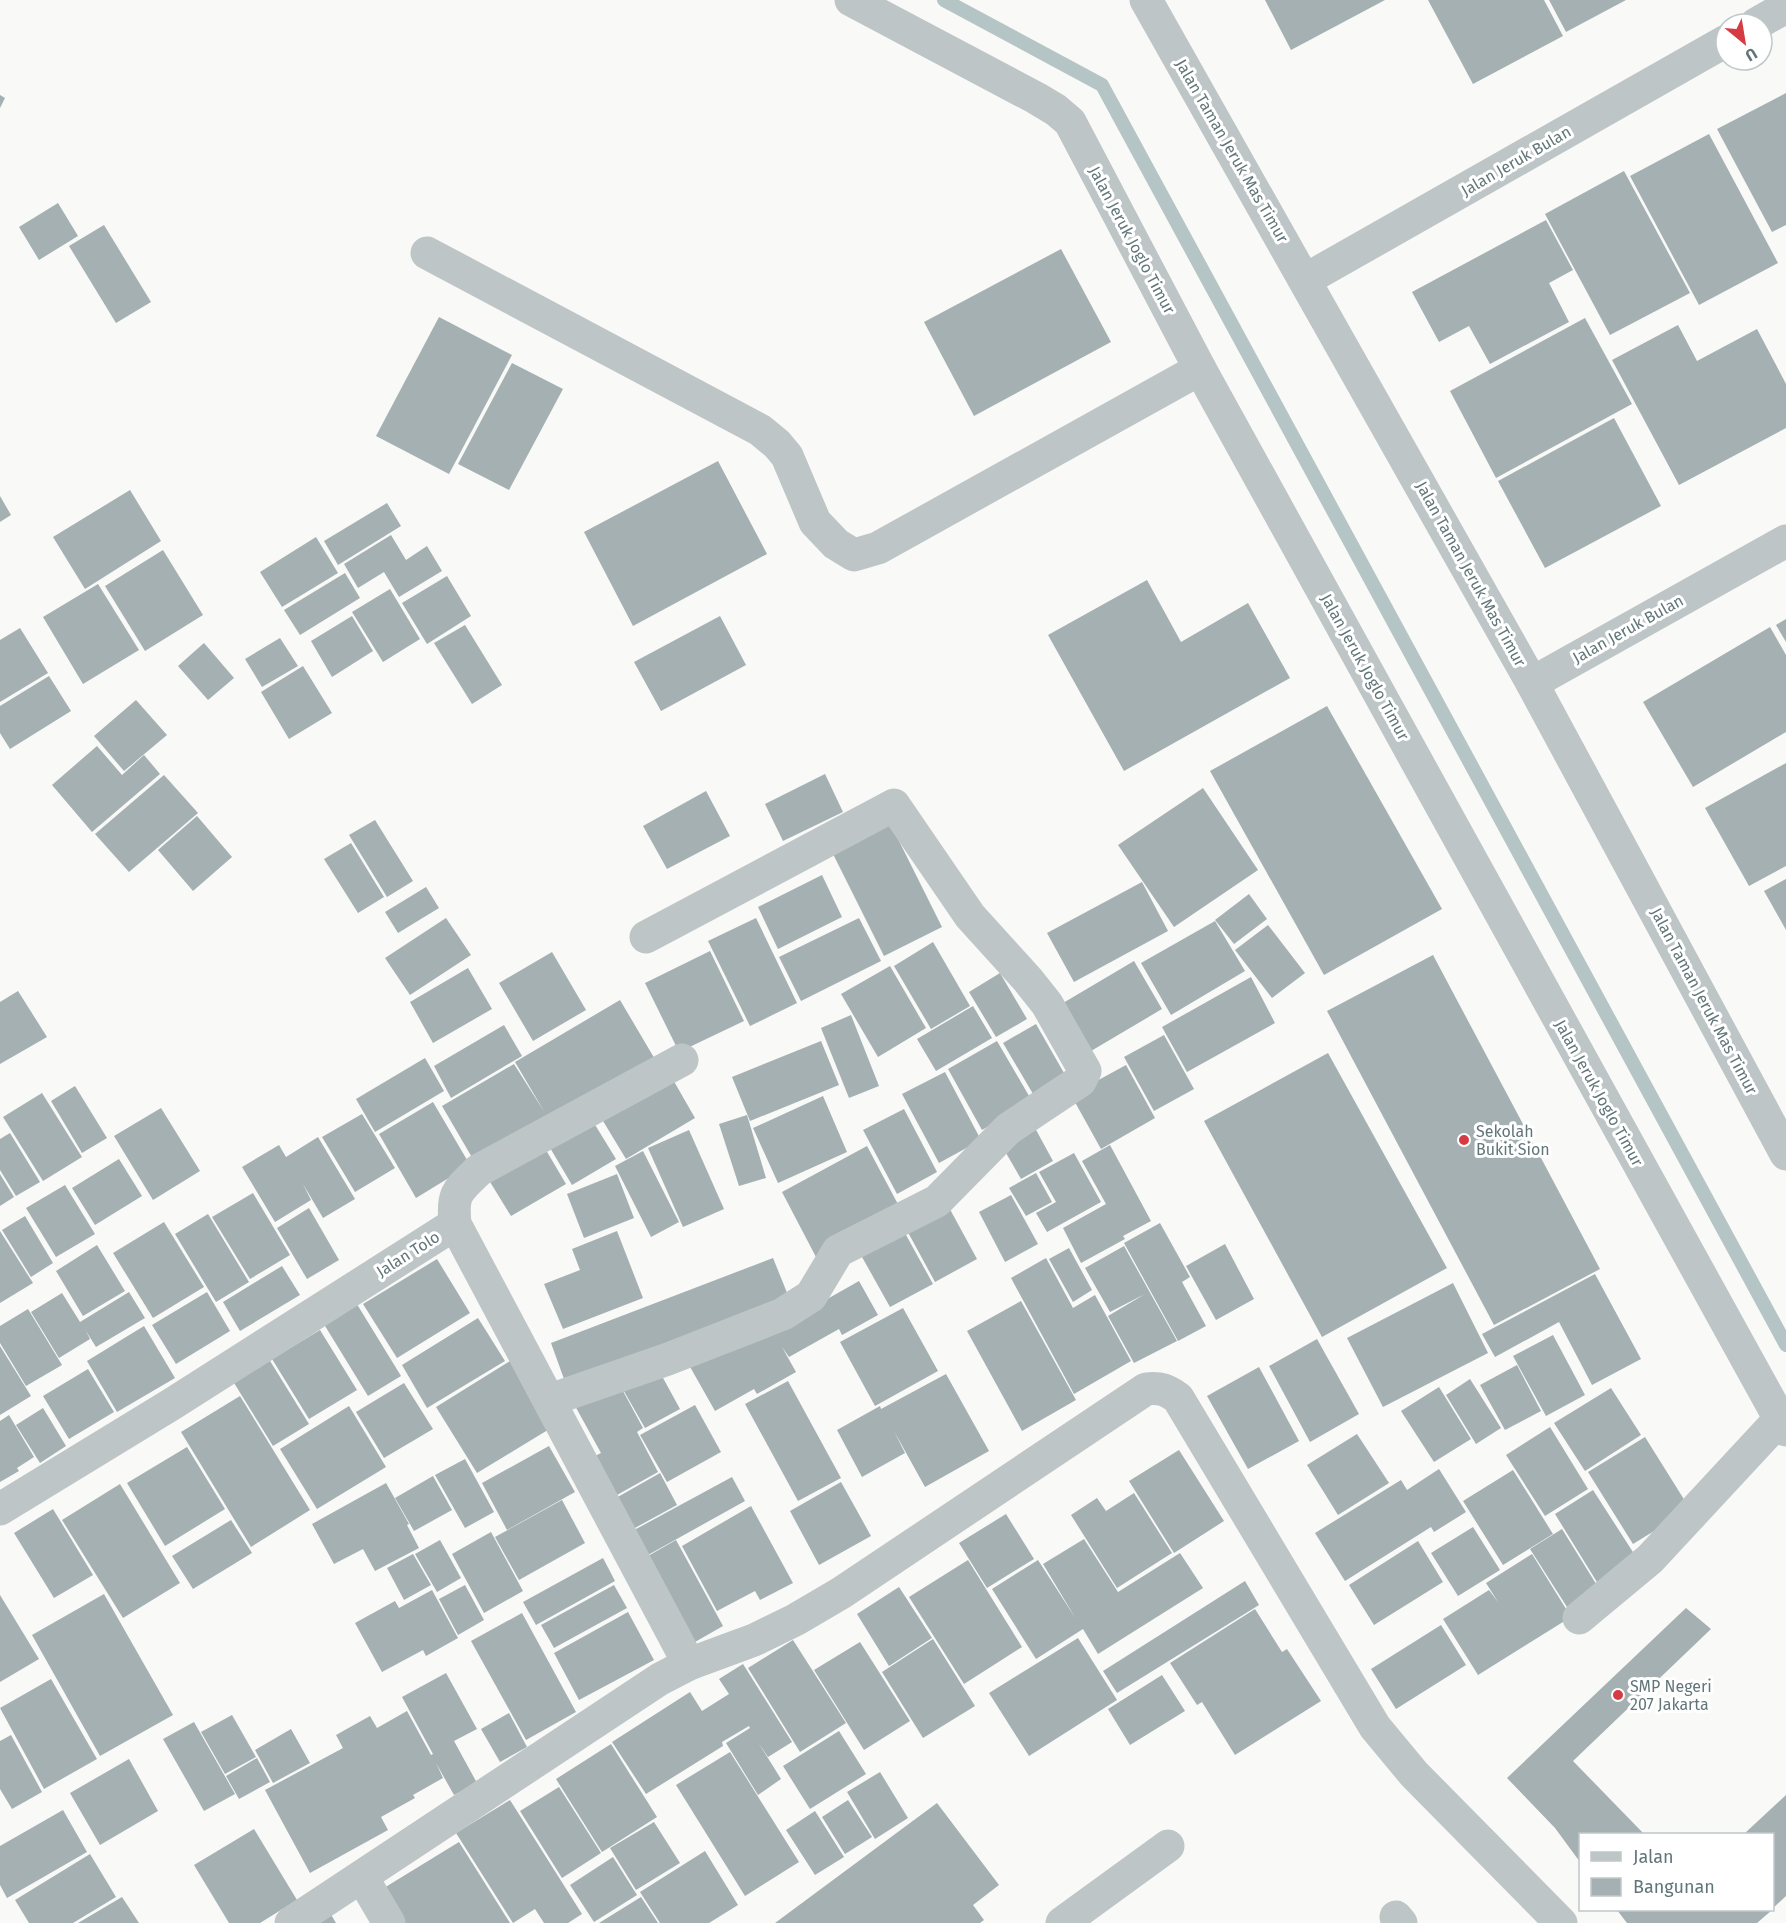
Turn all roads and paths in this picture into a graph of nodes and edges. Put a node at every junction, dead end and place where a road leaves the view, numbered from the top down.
1 (851, 0) edge
2 (1146, 0) edge
3 (1714, 48) edge
4 (428, 253) dead end
5 (1305, 279) junction
6 (1200, 369) junction
7 (1786, 541) edge
8 (1533, 682) junction
9 (646, 937) dead end
10 (682, 1060) dead end
11 (1786, 1154) edge
12 (455, 1224) junction
13 (550, 1400) junction
14 (1783, 1425) edge
15 (0, 1509) edge
16 (1579, 1618) dead end
17 (689, 1664) junction
18 (1168, 1846) dead end
19 (362, 1877) junction
20 (291, 1923) edge
21 (389, 1923) edge
22 (1062, 1923) edge
23 (1561, 1923) edge

1 - 6 street, Jalan Jeruk Joglo Timur
2 - 5 street, Jalan Taman Jeruk Mas Timur
3 - 5 street, Jalan Jeruk Bulan
4 - 6 street
5 - 8 street, Jalan Taman Jeruk Mas Timur
6 - 14 street, Jalan Jeruk Joglo Timur
7 - 8 street, Jalan Jeruk Bulan
8 - 11 street, Jalan Taman Jeruk Mas Timur
9 - 13 street
10 - 12 street
12 - 13 street, Jalan Tolo
12 - 15 street, Jalan Tolo
13 - 17 street, Jalan Tolo
14 - 16 street
17 - 19 street
17 - 23 street
18 - 22 street
19 - 20 street
19 - 21 street

